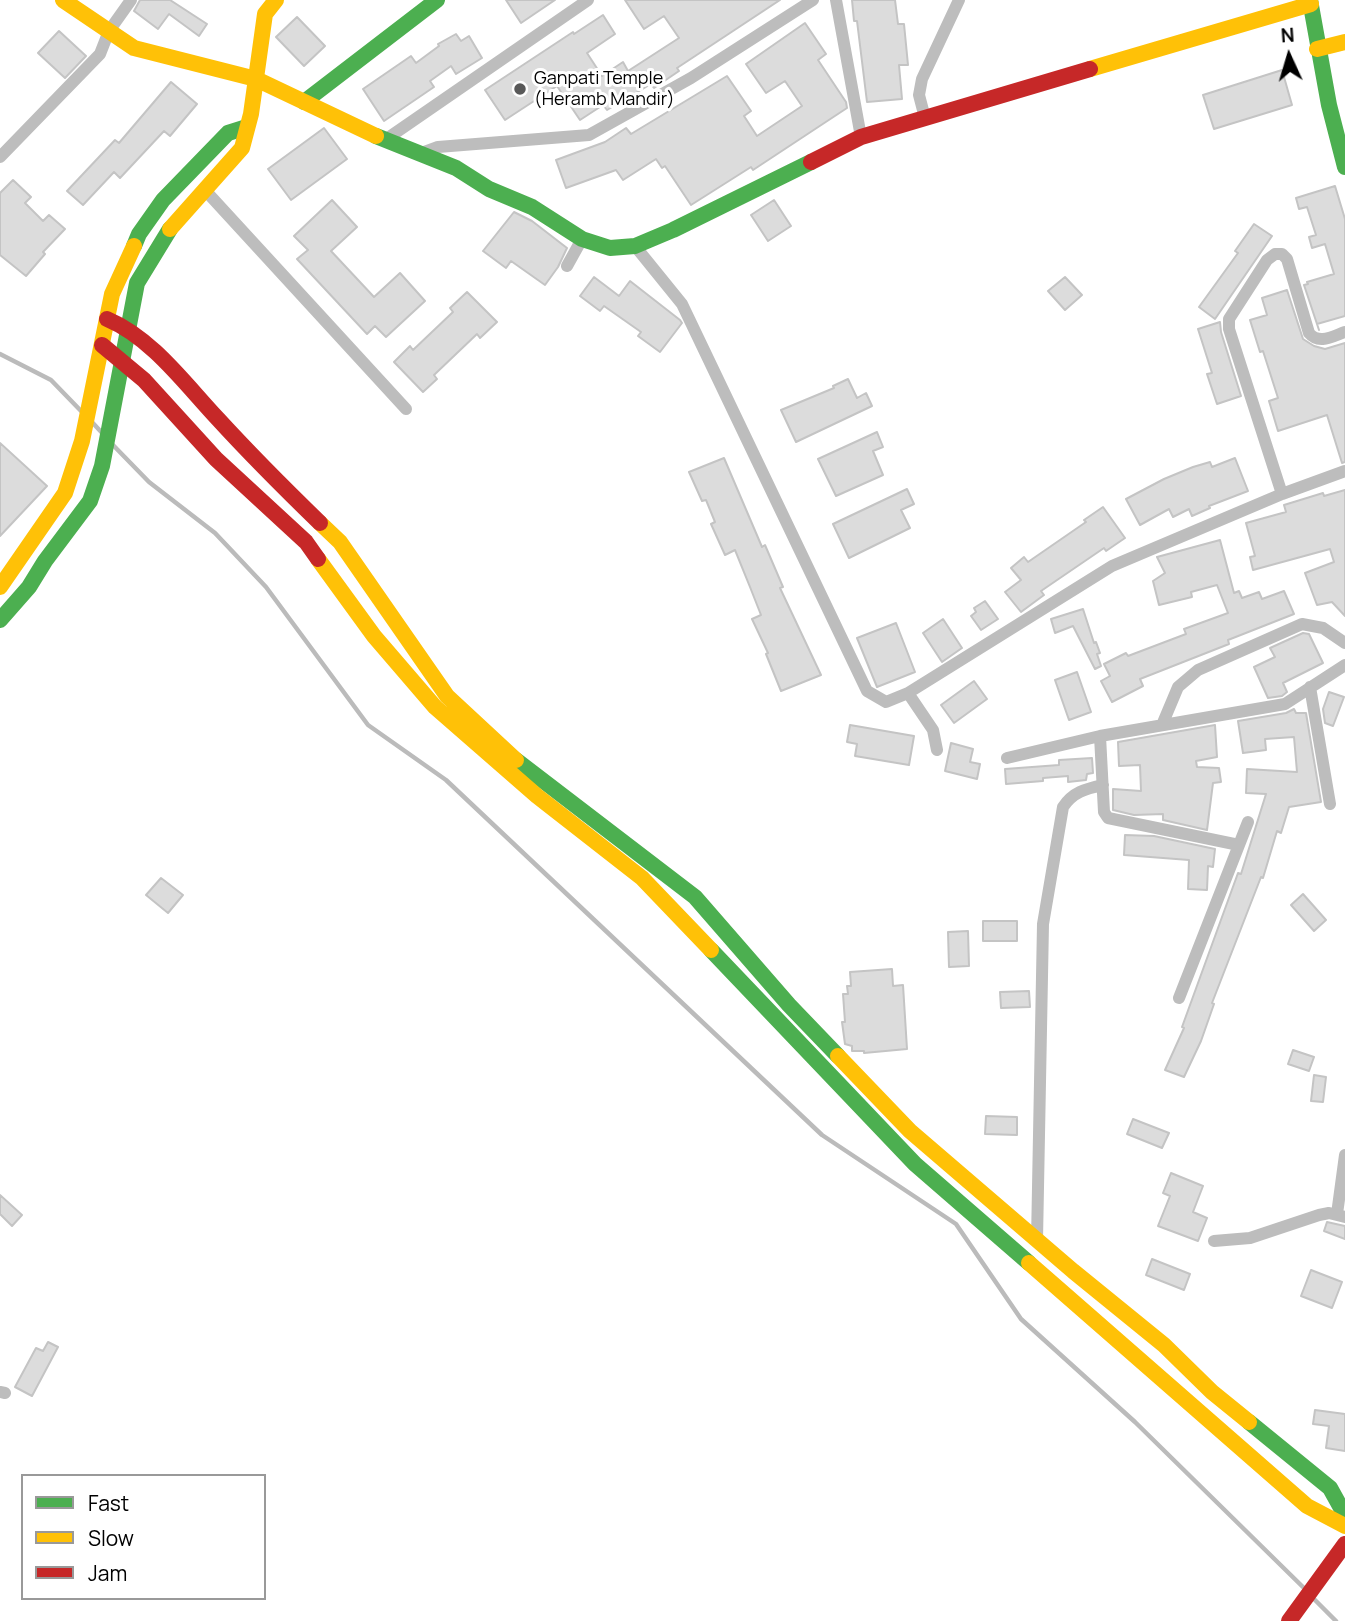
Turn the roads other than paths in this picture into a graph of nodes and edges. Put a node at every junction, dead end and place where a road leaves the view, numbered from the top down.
1 (63, 0) edge
2 (131, 0) edge
3 (276, 0) edge
4 (437, 0) edge
5 (588, 0) edge
6 (813, 0) edge
7 (836, 0) edge
8 (959, 0) edge
9 (1310, 2) edge
10 (109, 31) junction
11 (1345, 42) edge
12 (1317, 49) junction
13 (256, 79) junction
14 (304, 102) junction
15 (925, 118) junction
16 (247, 127) junction
17 (861, 137) junction
18 (385, 140) junction
19 (419, 154) junction
20 (0, 157) edge
21 (1345, 167) edge
22 (204, 189) junction
23 (582, 239) junction
24 (635, 246) junction
25 (567, 266) dead end
26 (107, 319) junction
27 (128, 328) junction
28 (1345, 332) edge
29 (102, 345) junction
30 (121, 360) junction
31 (407, 409) dead end
32 (1345, 471) edge
33 (1282, 494) junction
34 (0, 586) edge
35 (0, 620) edge
36 (1345, 643) edge
37 (1345, 665) edge
38 (1310, 687) junction
39 (908, 693) junction
40 (1162, 725) junction
41 (1100, 736) junction
42 (937, 750) dead end
43 (1007, 758) dead end
44 (1103, 785) junction
45 (1330, 804) dead end
46 (1248, 822) dead end
47 (1240, 845) junction
48 (1179, 998) dead end
49 (1345, 1155) edge
50 (1341, 1216) edge
51 (1037, 1240) junction
52 (1214, 1241) dead end
53 (1345, 1515) edge
54 (1345, 1526) edge
55 (1345, 1544) edge
56 (1289, 1621) edge

1 - 10 main road
2 - 10 street
3 - 13 main road
4 - 14 main road
5 - 18 street
6 - 19 street
7 - 17 street
8 - 15 street
9 - 12 main road
9 - 15 main road
10 - 13 main road
10 - 20 street
11 - 12 main road
12 - 21 main road
13 - 14 main road
13 - 16 main road
14 - 18 main road
15 - 17 main road
16 - 22 main road
16 - 26 main road
17 - 24 main road
18 - 19 main road
19 - 23 main road
22 - 27 main road
22 - 31 street
23 - 24 main road
23 - 25 street
24 - 39 street
26 - 27 main road
26 - 29 main road
27 - 30 main road
27 - 51 main road
28 - 33 street
29 - 30 main road
29 - 34 main road
30 - 35 main road
30 - 54 main road
32 - 33 street
33 - 39 street
36 - 40 street
37 - 38 street
38 - 40 street
38 - 45 street
39 - 42 street
40 - 41 street
41 - 43 street
41 - 44 street
44 - 47 street
44 - 51 street
46 - 47 street
47 - 48 street
49 - 50 street
50 - 52 street
51 - 53 main road
55 - 56 main road

